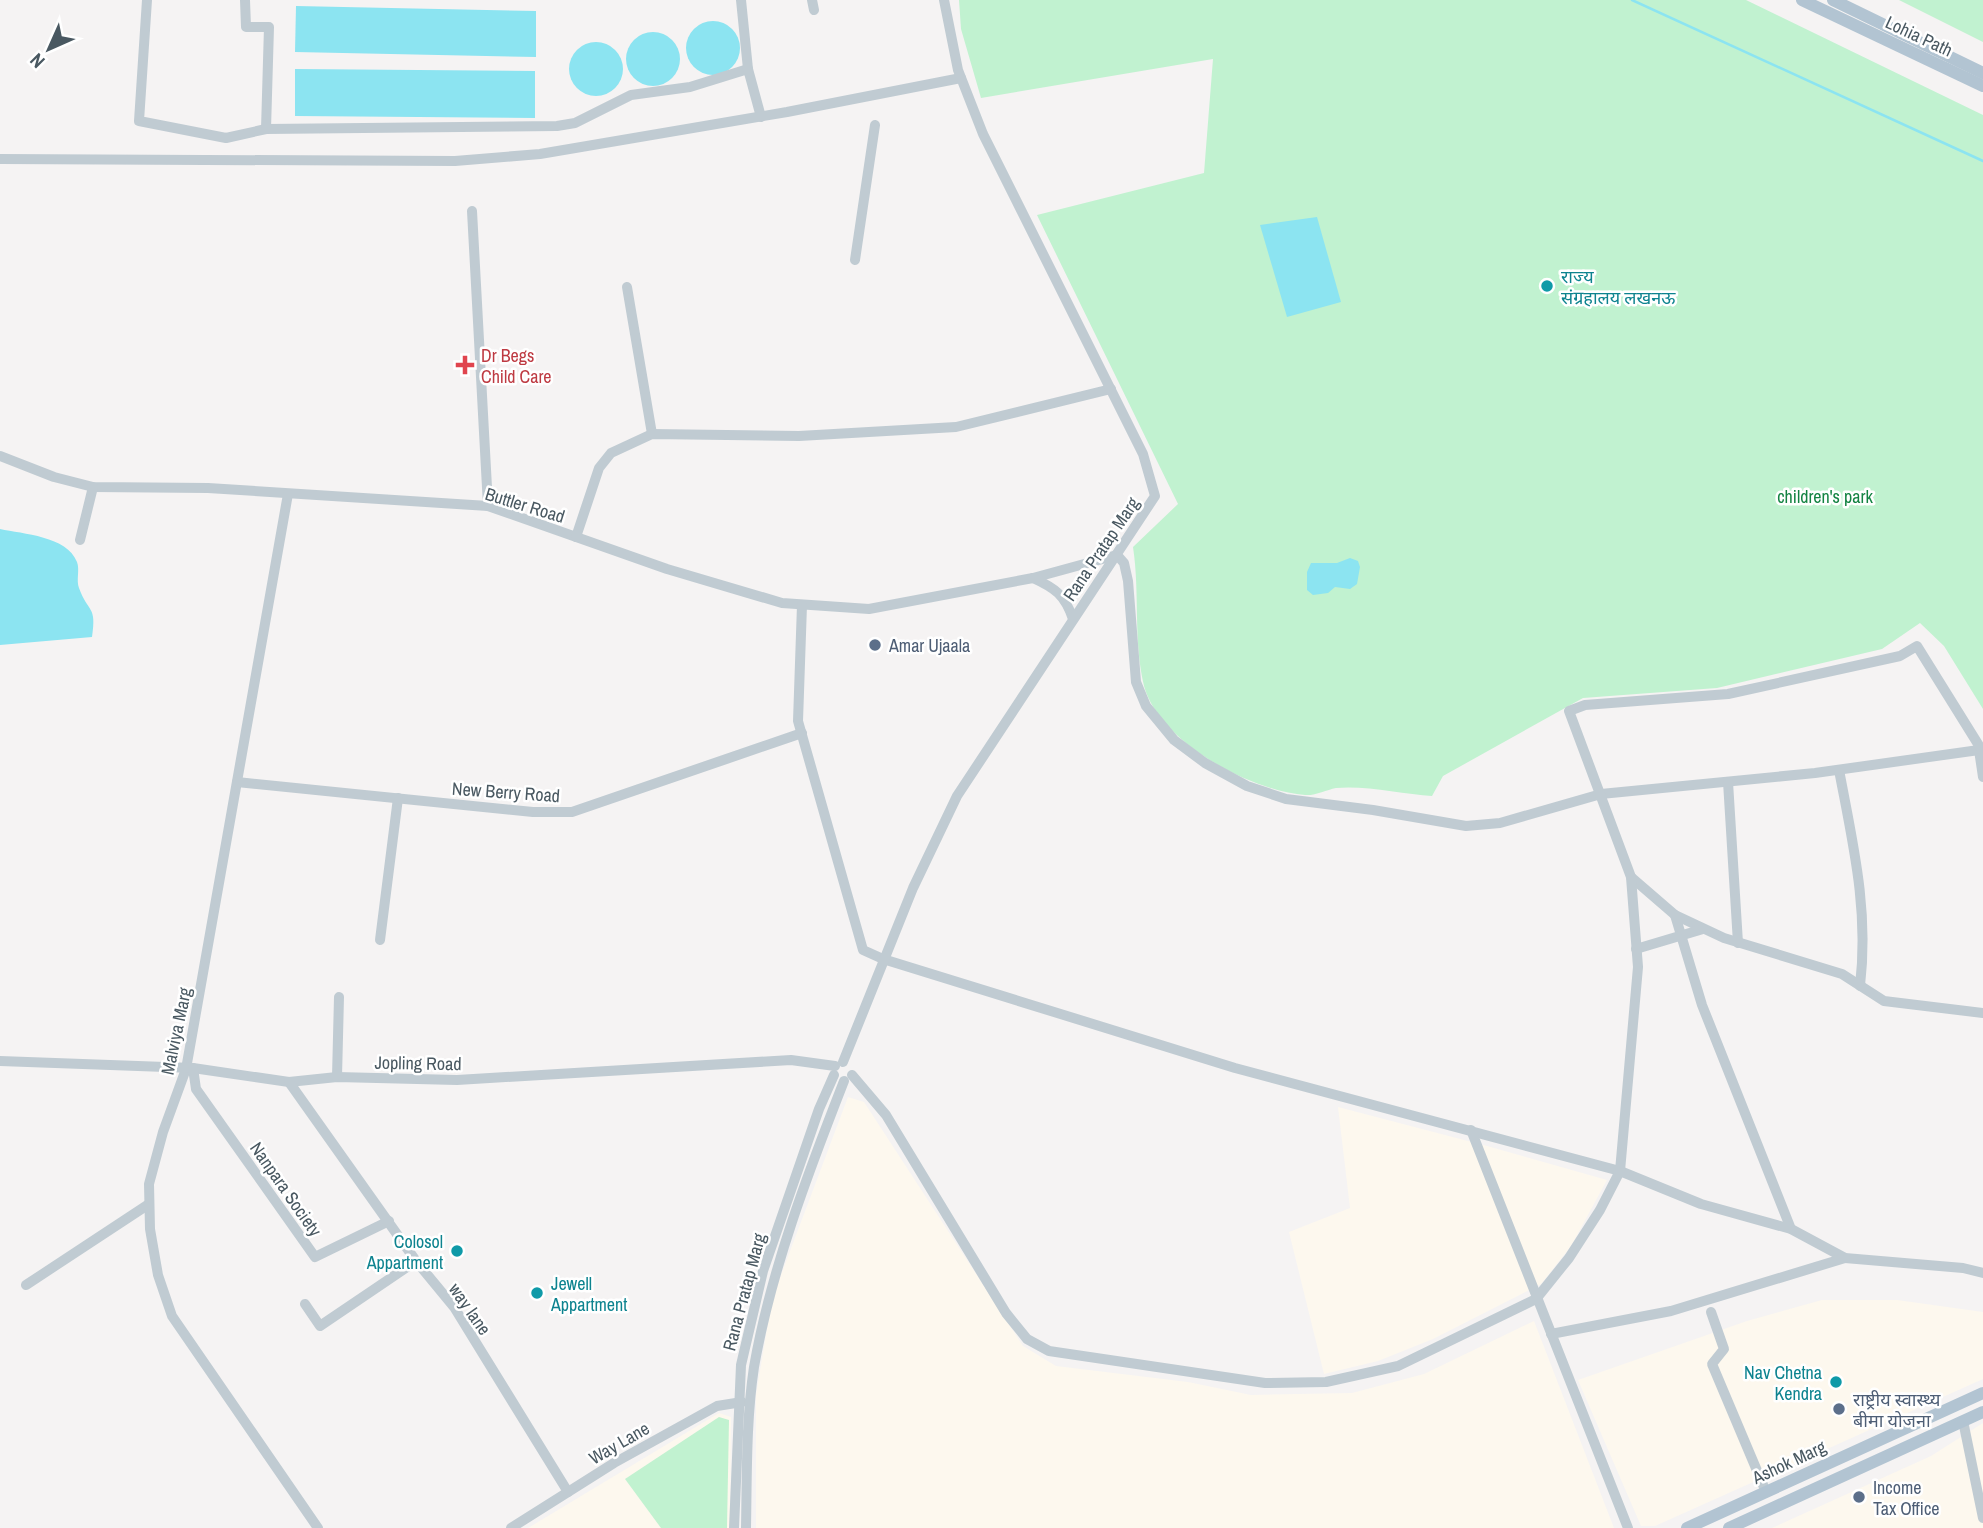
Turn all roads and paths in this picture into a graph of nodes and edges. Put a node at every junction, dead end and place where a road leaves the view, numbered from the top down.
1 (148, 0) edge
2 (245, 0) edge
3 (741, 0) edge
4 (1802, 0) edge
5 (1833, 0) edge
6 (944, 1) edge
7 (748, 69) junction
8 (1983, 73) edge
9 (961, 78) junction
10 (1983, 86) edge
11 (761, 117) junction
12 (875, 125) dead end
13 (266, 129) junction
14 (0, 159) edge
15 (472, 211) dead end
16 (855, 260) dead end
17 (626, 287) dead end
18 (1111, 389) junction
19 (652, 434) junction
20 (0, 456) edge
21 (93, 487) junction
22 (288, 494) junction
23 (488, 506) junction
24 (576, 537) junction
25 (80, 540) dead end
26 (1117, 555) junction
27 (1033, 578) junction
28 (802, 605) junction
29 (1073, 619) junction
30 (802, 733) junction
31 (1981, 751) edge
32 (1839, 770) junction
33 (1983, 777) edge
34 (237, 782) junction
35 (1728, 782) junction
36 (1601, 794) junction
37 (398, 798) junction
38 (1631, 877) junction
39 (1675, 915) junction
40 (1703, 929) junction
41 (1681, 933) junction
42 (380, 940) dead end
43 (1738, 943) junction
44 (1636, 949) junction
45 (883, 959) junction
46 (1860, 986) junction
47 (339, 997) dead end
48 (1983, 1013) edge
49 (0, 1061) edge
50 (190, 1068) junction
51 (838, 1068) junction
52 (337, 1077) junction
53 (848, 1078) junction
54 (289, 1082) junction
55 (1471, 1130) junction
56 (1619, 1171) junction
57 (149, 1204) junction
58 (390, 1222) junction
59 (1791, 1229) junction
60 (1845, 1258) junction
61 (416, 1261) junction
62 (1983, 1273) edge
63 (26, 1285) dead end
64 (1536, 1299) junction
65 (305, 1304) dead end
66 (1711, 1312) dead end
67 (1550, 1334) junction
68 (1983, 1393) edge
69 (744, 1402) junction
70 (1983, 1412) edge
71 (1963, 1421) junction
72 (568, 1492) junction
73 (1766, 1492) junction
74 (1983, 1516) edge
75 (318, 1528) edge
76 (511, 1528) edge
77 (734, 1528) edge
78 (746, 1528) edge
79 (1628, 1528) edge
80 (1687, 1528) edge
81 (1729, 1528) edge

1 - 13 street
2 - 13 street
3 - 7 street
4 - 10 main road, Lohia Path
5 - 8 main road, Lohia Path
6 - 9 street, Rana Pratap Marg
7 - 11 street
7 - 13 street
9 - 11 street
9 - 18 street, Rana Pratap Marg
11 - 14 street
12 - 16 street
15 - 23 street
17 - 19 street
18 - 19 street
18 - 26 street, Rana Pratap Marg
19 - 24 street
20 - 21 street, Buttler Road
21 - 22 street, Buttler Road
21 - 25 street
22 - 23 street, Buttler Road
22 - 34 street, Malviya Marg
23 - 24 street, Buttler Road
24 - 28 street, Buttler Road
26 - 27 street, Buttler Road
26 - 29 street, Rana Pratap Marg
26 - 36 street
27 - 28 street, Buttler Road
27 - 29 street
28 - 30 street
29 - 45 street, Rana Pratap Marg
30 - 37 street, New Berry Road
30 - 45 street
31 - 32 street
31 - 33 street
31 - 36 street
32 - 35 street
32 - 46 street
34 - 37 street, New Berry Road
34 - 50 street, Malviya Marg
35 - 36 street
35 - 43 street
36 - 38 street
37 - 42 street
38 - 39 street
38 - 44 street
39 - 40 street
39 - 41 street
40 - 41 street
40 - 43 street
41 - 44 street
41 - 59 street
43 - 46 street
44 - 56 street
45 - 51 street, Rana Pratap Marg
45 - 55 street
46 - 48 street
47 - 52 street
49 - 50 street, Jopling Road
50 - 54 street, Jopling Road
50 - 57 street, Malviya Marg
50 - 58 street, Nanpara Society
51 - 52 street, Jopling Road
51 - 53 street
51 - 53 street
51 - 69 street, Rana Pratap Marg
52 - 54 street, Jopling Road
53 - 64 street
53 - 69 street, Rana Pratap Marg
54 - 58 street, way lane
55 - 56 street
55 - 64 street
56 - 59 street
56 - 64 street
57 - 63 street
57 - 75 street, Malviya Marg
58 - 61 street, way lane
59 - 60 street
60 - 62 street
60 - 67 street
61 - 65 street
61 - 72 street, way lane
64 - 67 street
66 - 73 street
67 - 79 street
68 - 73 main road, Ashok Marg
69 - 72 street, Way Lane
69 - 77 street, Rana Pratap Marg
69 - 78 street, Rana Pratap Marg
70 - 71 main road, Ashok Marg
71 - 74 street
71 - 81 main road, Ashok Marg
72 - 76 street, Way Lane
73 - 80 main road, Ashok Marg

